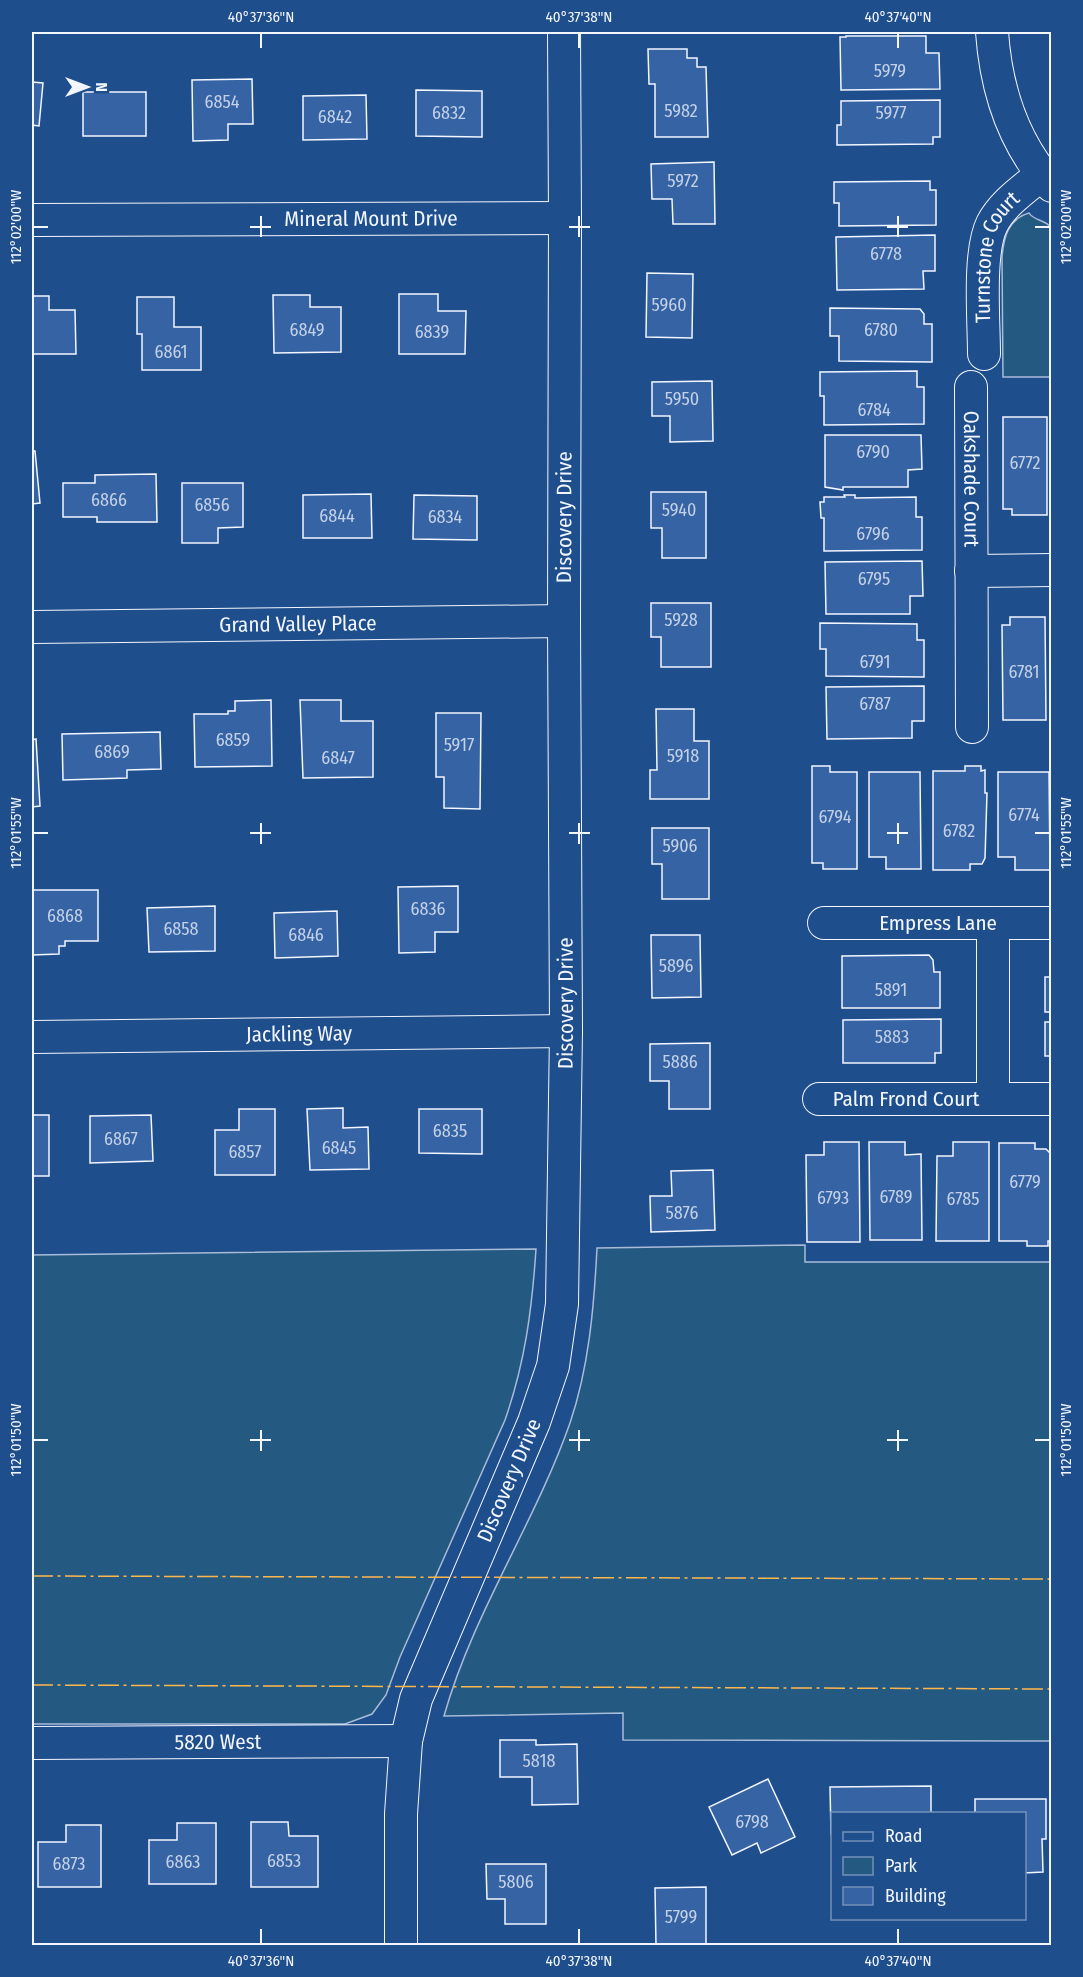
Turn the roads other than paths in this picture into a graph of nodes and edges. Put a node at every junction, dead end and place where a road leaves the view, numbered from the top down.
1 (564, 32) edge
2 (992, 32) edge
3 (1046, 180) edge
4 (565, 218) junction
5 (32, 220) edge
6 (984, 354) dead end
7 (971, 387) dead end
8 (1052, 570) edge
9 (971, 571) junction
10 (564, 621) junction
11 (32, 627) edge
12 (972, 727) dead end
13 (824, 923) dead end
14 (993, 923) junction
15 (1052, 923) edge
16 (567, 1031) junction
17 (32, 1037) edge
18 (819, 1099) dead end
19 (993, 1099) junction
20 (1052, 1099) edge
21 (406, 1741) junction
22 (32, 1743) edge
23 (401, 1946) edge

1 - 4 street, Discovery Drive
2 - 3 street
3 - 6 street, Turnstone Court
4 - 5 street, Mineral Mount Drive
4 - 10 street, Discovery Drive
7 - 9 street, Oakshade Court
8 - 9 street, Oakshade Court
9 - 12 street, Oakshade Court
10 - 11 street, Grand Valley Place
10 - 16 street, Discovery Drive
13 - 14 street, Empress Lane
14 - 15 street, Empress Lane
14 - 19 street, Palm Frond Court
16 - 17 street, Jackling Way
16 - 21 street, Discovery Drive
18 - 19 street, Palm Frond Court
19 - 20 street, Palm Frond Court
21 - 22 street, 5820 West
21 - 23 street, Discovery Drive

